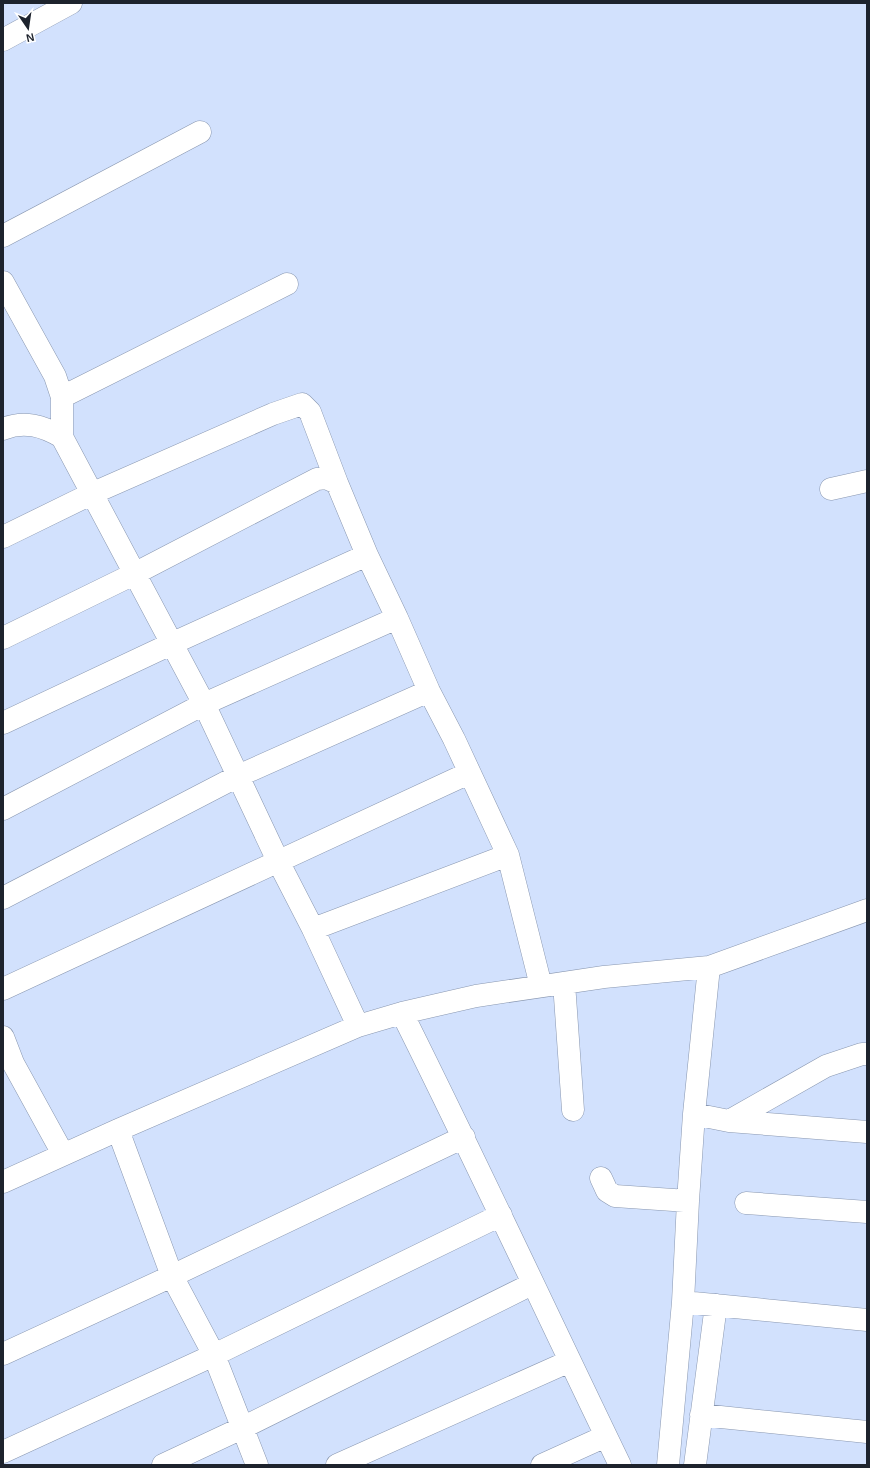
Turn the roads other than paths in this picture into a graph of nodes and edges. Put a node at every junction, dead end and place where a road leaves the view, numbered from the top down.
1 (71, 3) edge
2 (3, 40) edge
3 (200, 132) dead end
4 (3, 236) edge
5 (3, 282) edge
6 (287, 284) dead end
7 (62, 397) junction
8 (3, 429) edge
9 (62, 437) junction
10 (867, 481) edge
11 (337, 483) junction
12 (831, 490) dead end
13 (91, 494) junction
14 (3, 537) edge
15 (367, 555) junction
16 (134, 574) junction
17 (397, 618) junction
18 (3, 638) edge
19 (171, 644) junction
20 (429, 691) junction
21 (204, 704) junction
22 (3, 723) edge
23 (469, 773) junction
24 (238, 776) junction
25 (3, 809) edge
26 (508, 855) junction
27 (278, 861) junction
28 (3, 898) edge
29 (867, 910) edge
30 (313, 929) junction
31 (709, 967) junction
32 (564, 983) junction
33 (541, 986) junction
34 (3, 989) edge
35 (402, 1013) junction
36 (358, 1026) junction
37 (3, 1037) edge
38 (867, 1054) edge
39 (573, 1110) dead end
40 (694, 1114) junction
41 (729, 1121) junction
42 (118, 1130) junction
43 (867, 1132) edge
44 (464, 1137) junction
45 (63, 1154) junction
46 (601, 1178) dead end
47 (3, 1182) edge
48 (688, 1201) junction
49 (746, 1203) dead end
50 (867, 1212) edge
51 (501, 1215) junction
52 (172, 1276) junction
53 (532, 1284) junction
54 (683, 1302) junction
55 (716, 1305) junction
56 (867, 1320) edge
57 (3, 1354) edge
58 (214, 1355) junction
59 (570, 1361) junction
60 (701, 1415) junction
61 (242, 1428) junction
62 (867, 1432) edge
63 (606, 1436) junction
64 (3, 1452) edge
65 (163, 1465) edge
66 (257, 1465) edge
67 (337, 1465) edge
68 (542, 1465) edge
69 (620, 1465) edge
70 (668, 1465) edge
71 (695, 1465) edge

1 - 2 street
3 - 4 street
5 - 7 street
6 - 7 street
7 - 9 street
8 - 9 street
9 - 13 street
10 - 12 street
11 - 13 street
11 - 15 street
11 - 16 street
13 - 14 street
13 - 16 street
15 - 17 street
15 - 19 street
16 - 18 street
16 - 19 street
17 - 20 street
17 - 21 street
19 - 21 street
19 - 22 street
20 - 23 street
20 - 24 street
21 - 24 street
21 - 25 street
23 - 26 street
23 - 27 street
24 - 27 street
24 - 28 street
26 - 30 street
26 - 33 street
27 - 30 street
27 - 34 street
29 - 31 street
30 - 36 street
31 - 32 street
31 - 40 street
32 - 33 street
32 - 39 street
33 - 35 street
35 - 36 street
35 - 44 street
36 - 42 street
37 - 45 street
38 - 41 street
40 - 41 street
40 - 48 street
41 - 43 street
42 - 45 street
42 - 52 street
44 - 51 street
44 - 52 street
45 - 47 street
46 - 48 street
48 - 54 street
49 - 50 street
51 - 53 street
51 - 58 street
52 - 57 street
52 - 58 street
53 - 59 street
53 - 61 street
54 - 55 street
54 - 70 street
55 - 56 street
55 - 60 street
58 - 61 street
58 - 64 street
59 - 63 street
59 - 67 street
60 - 62 street
60 - 71 street
61 - 65 street
61 - 66 street
63 - 68 street
63 - 69 street

